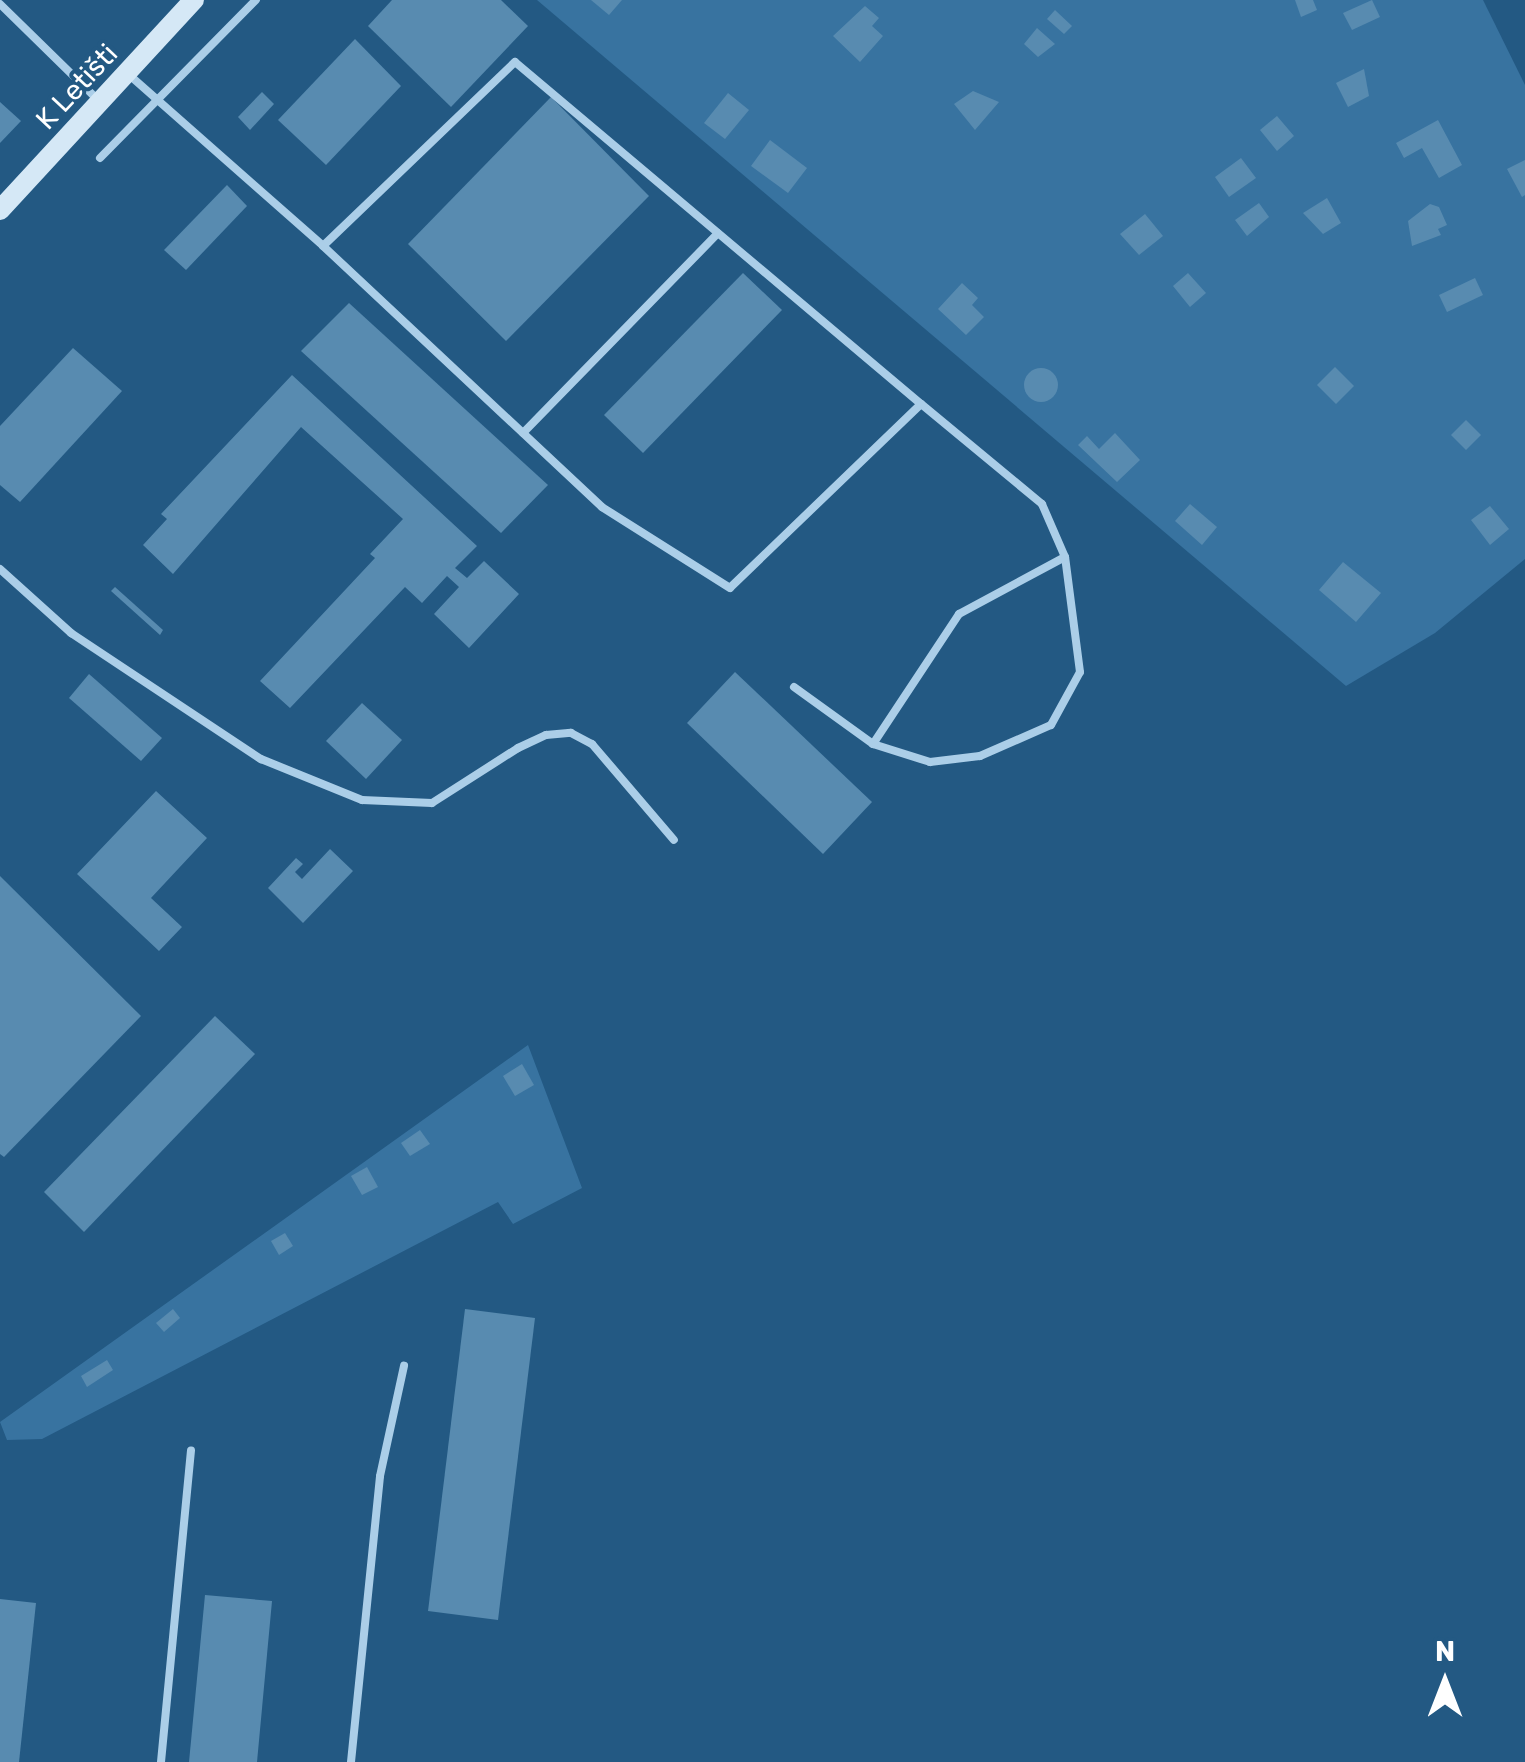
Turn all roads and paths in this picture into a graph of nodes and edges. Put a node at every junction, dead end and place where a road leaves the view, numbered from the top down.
1 (194, 0) edge
2 (256, 0) edge
3 (0, 4) edge
4 (127, 74) junction
5 (100, 102) junction
6 (159, 102) junction
7 (100, 158) dead end
8 (0, 210) edge
9 (718, 233) junction
10 (323, 246) junction
11 (921, 404) junction
12 (523, 433) junction
13 (1066, 558) junction
14 (0, 569) edge
15 (794, 686) dead end
16 (873, 744) junction
17 (674, 840) dead end
18 (404, 1366) dead end
19 (192, 1450) dead end
20 (161, 1762) edge
21 (351, 1762) edge

1 - 4 main road, K Letišti
2 - 6 lane
3 - 5 lane
4 - 5 main road, K Letišti
4 - 6 lane
5 - 8 main road, K Letišti
6 - 7 lane
6 - 10 lane
9 - 10 lane
9 - 11 lane
9 - 12 lane
10 - 12 lane
11 - 12 lane
11 - 13 lane
13 - 16 lane
13 - 16 lane
14 - 17 lane
15 - 16 lane
18 - 21 lane
19 - 20 lane

